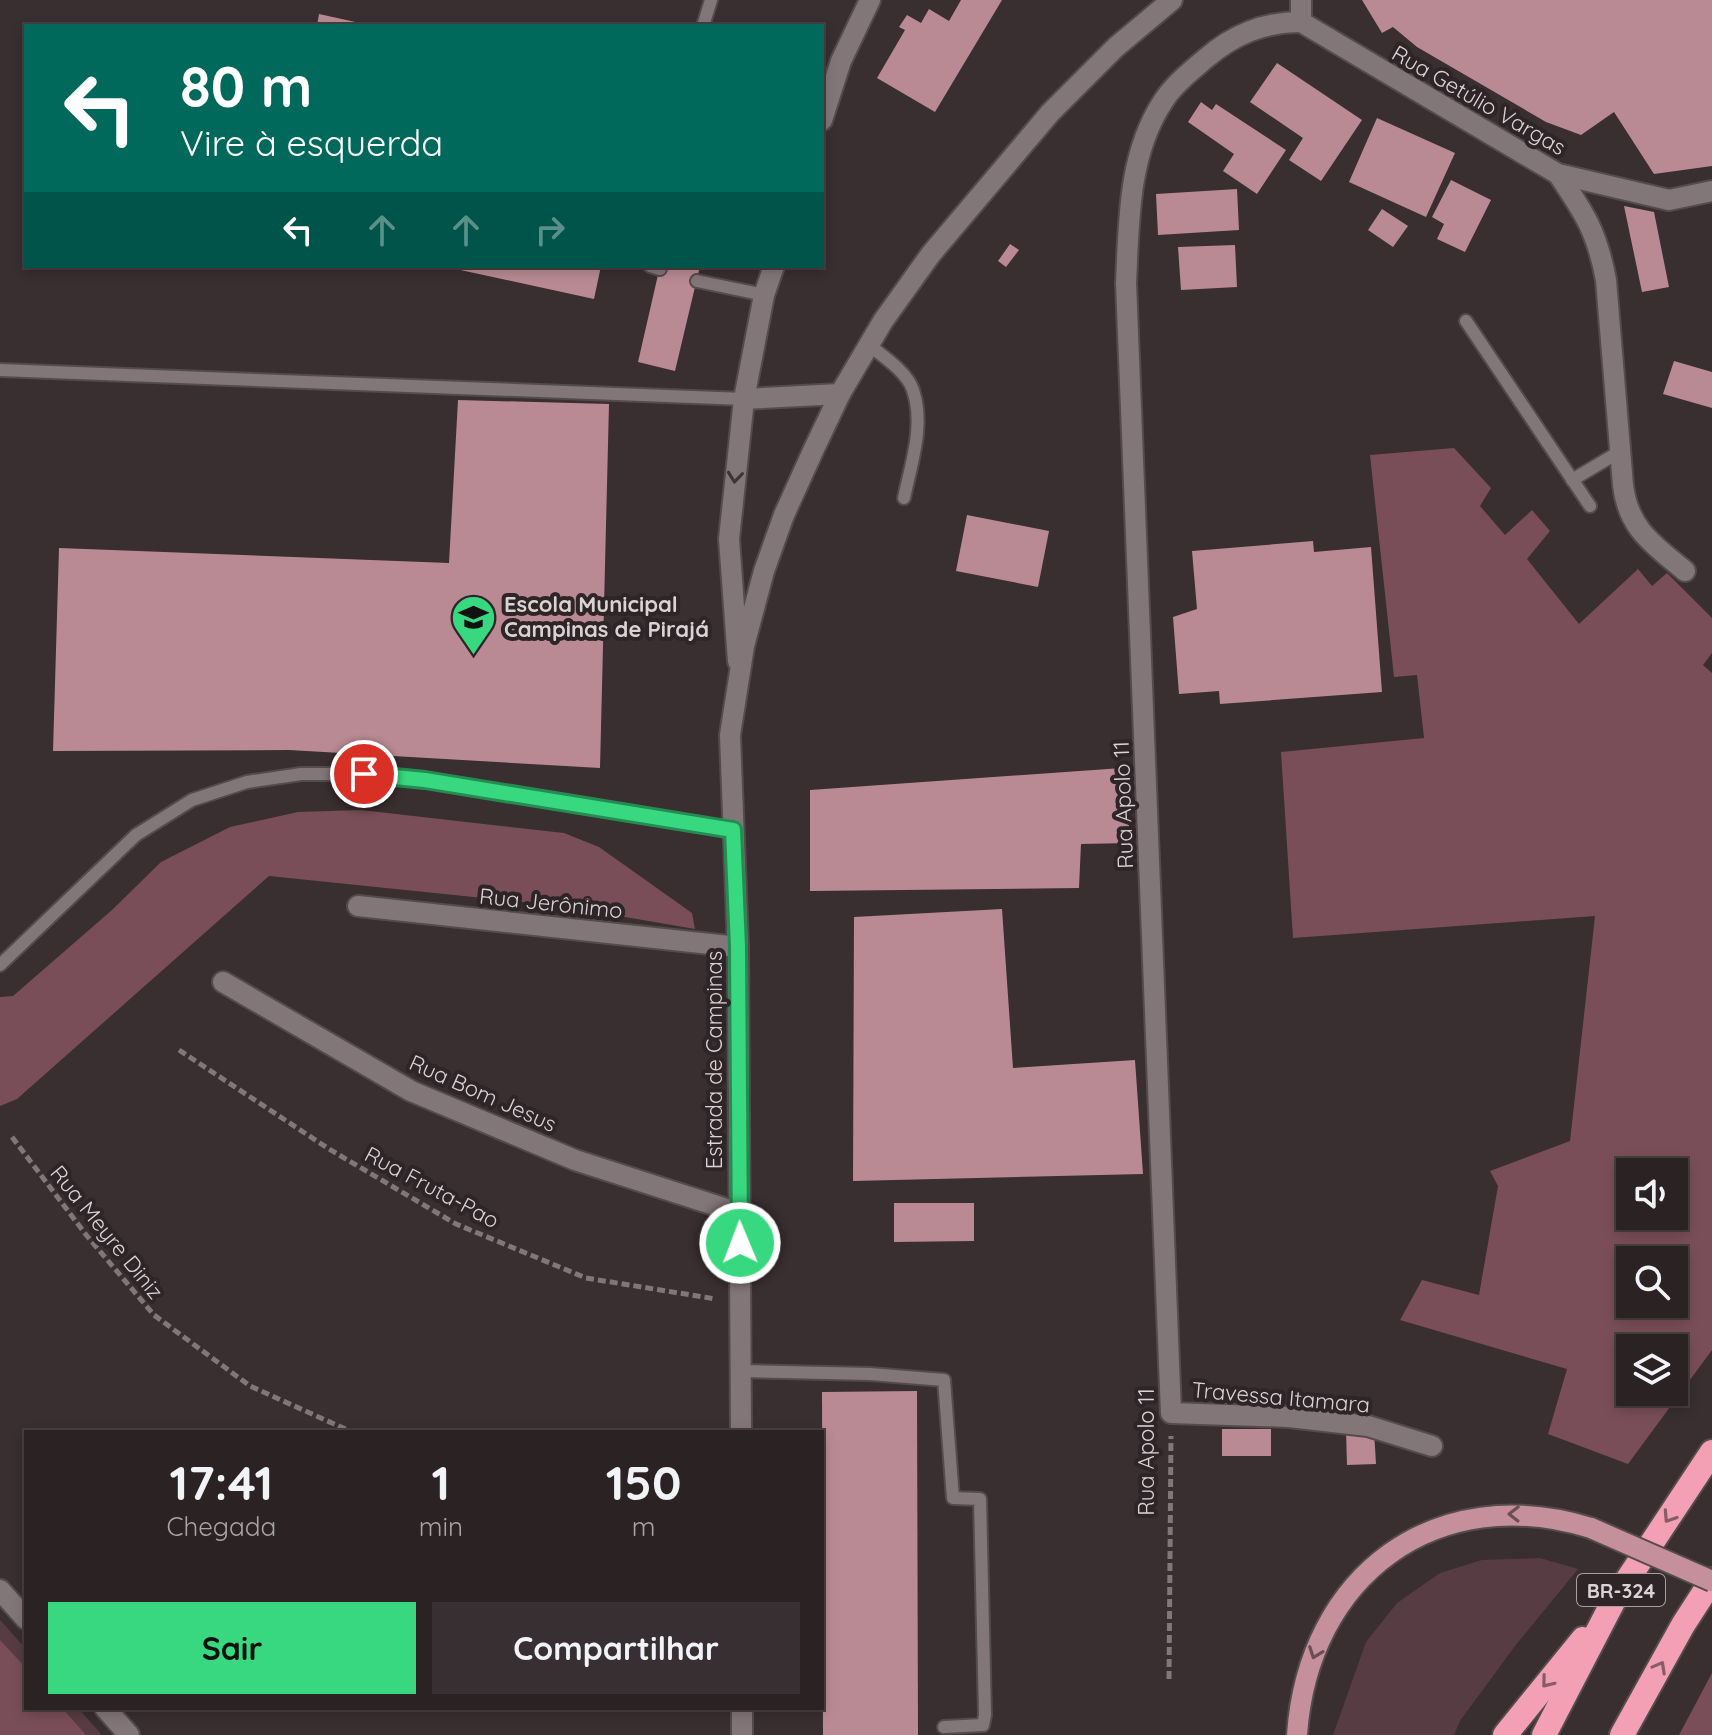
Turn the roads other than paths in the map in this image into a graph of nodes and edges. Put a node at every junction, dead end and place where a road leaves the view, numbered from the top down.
1 (711, 0) edge
2 (870, 0) edge
3 (1172, 0) edge
4 (1301, 0) edge
5 (1301, 22) junction
6 (704, 24) edge
7 (824, 114) edge
8 (1558, 174) junction
9 (1712, 191) edge
10 (773, 268) edge
11 (697, 281) dead end
12 (764, 295) junction
13 (1466, 321) dead end
14 (869, 345) junction
15 (0, 370) edge
16 (840, 394) junction
17 (744, 399) junction
18 (1619, 452) junction
19 (1572, 480) junction
20 (904, 498) dead end
21 (1590, 506) dead end
22 (1685, 571) dead end
23 (739, 679) junction
24 (733, 830) junction
25 (358, 906) dead end
26 (738, 947) junction
27 (0, 965) edge
28 (223, 982) dead end
29 (739, 1213) junction
30 (741, 1371) junction
31 (1171, 1413) joint
32 (741, 1430) edge
33 (1432, 1446) dead end
34 (1712, 1452) edge
35 (1712, 1580) edge
36 (0, 1590) edge
37 (1614, 1600) junction
38 (24, 1617) edge
39 (107, 1710) edge
40 (742, 1710) edge
41 (944, 1727) dead end
42 (129, 1735) edge
43 (742, 1735) edge
44 (1297, 1735) edge
45 (1505, 1735) edge
46 (1544, 1735) edge
47 (1622, 1735) edge

1 - 6 lane
2 - 7 street
3 - 14 street
4 - 5 street
5 - 8 street, Rua Getúlio Vargas
5 - 31 street, Rua Apolo 11
8 - 9 street, Rua Getúlio Vargas
8 - 18 street
10 - 12 street
11 - 12 lane
12 - 17 street
13 - 19 lane
14 - 16 street
14 - 20 lane
15 - 17 lane
16 - 17 street
16 - 23 street
17 -> 23 street
18 - 19 lane
18 - 22 street
19 - 21 lane
23 - 24 street, Estrada de Campinas
24 - 26 street, Estrada de Campinas
24 - 27 lane
25 - 26 street, Rua Jerônimo
26 - 29 street, Estrada de Campinas
28 - 29 street, Rua Bom Jesus
29 - 30 street, Estrada de Campinas
30 - 32 street, Estrada de Campinas
30 - 41 lane
31 - 33 street, Travessa Itamara
34 -> 37 highway, BR-324
35 -> 44 main road, bridge
47 -> 35 highway, BR-324
36 - 38 street
37 -> 45 highway
37 - 46 highway, BR-324
39 - 42 street
40 - 43 street

